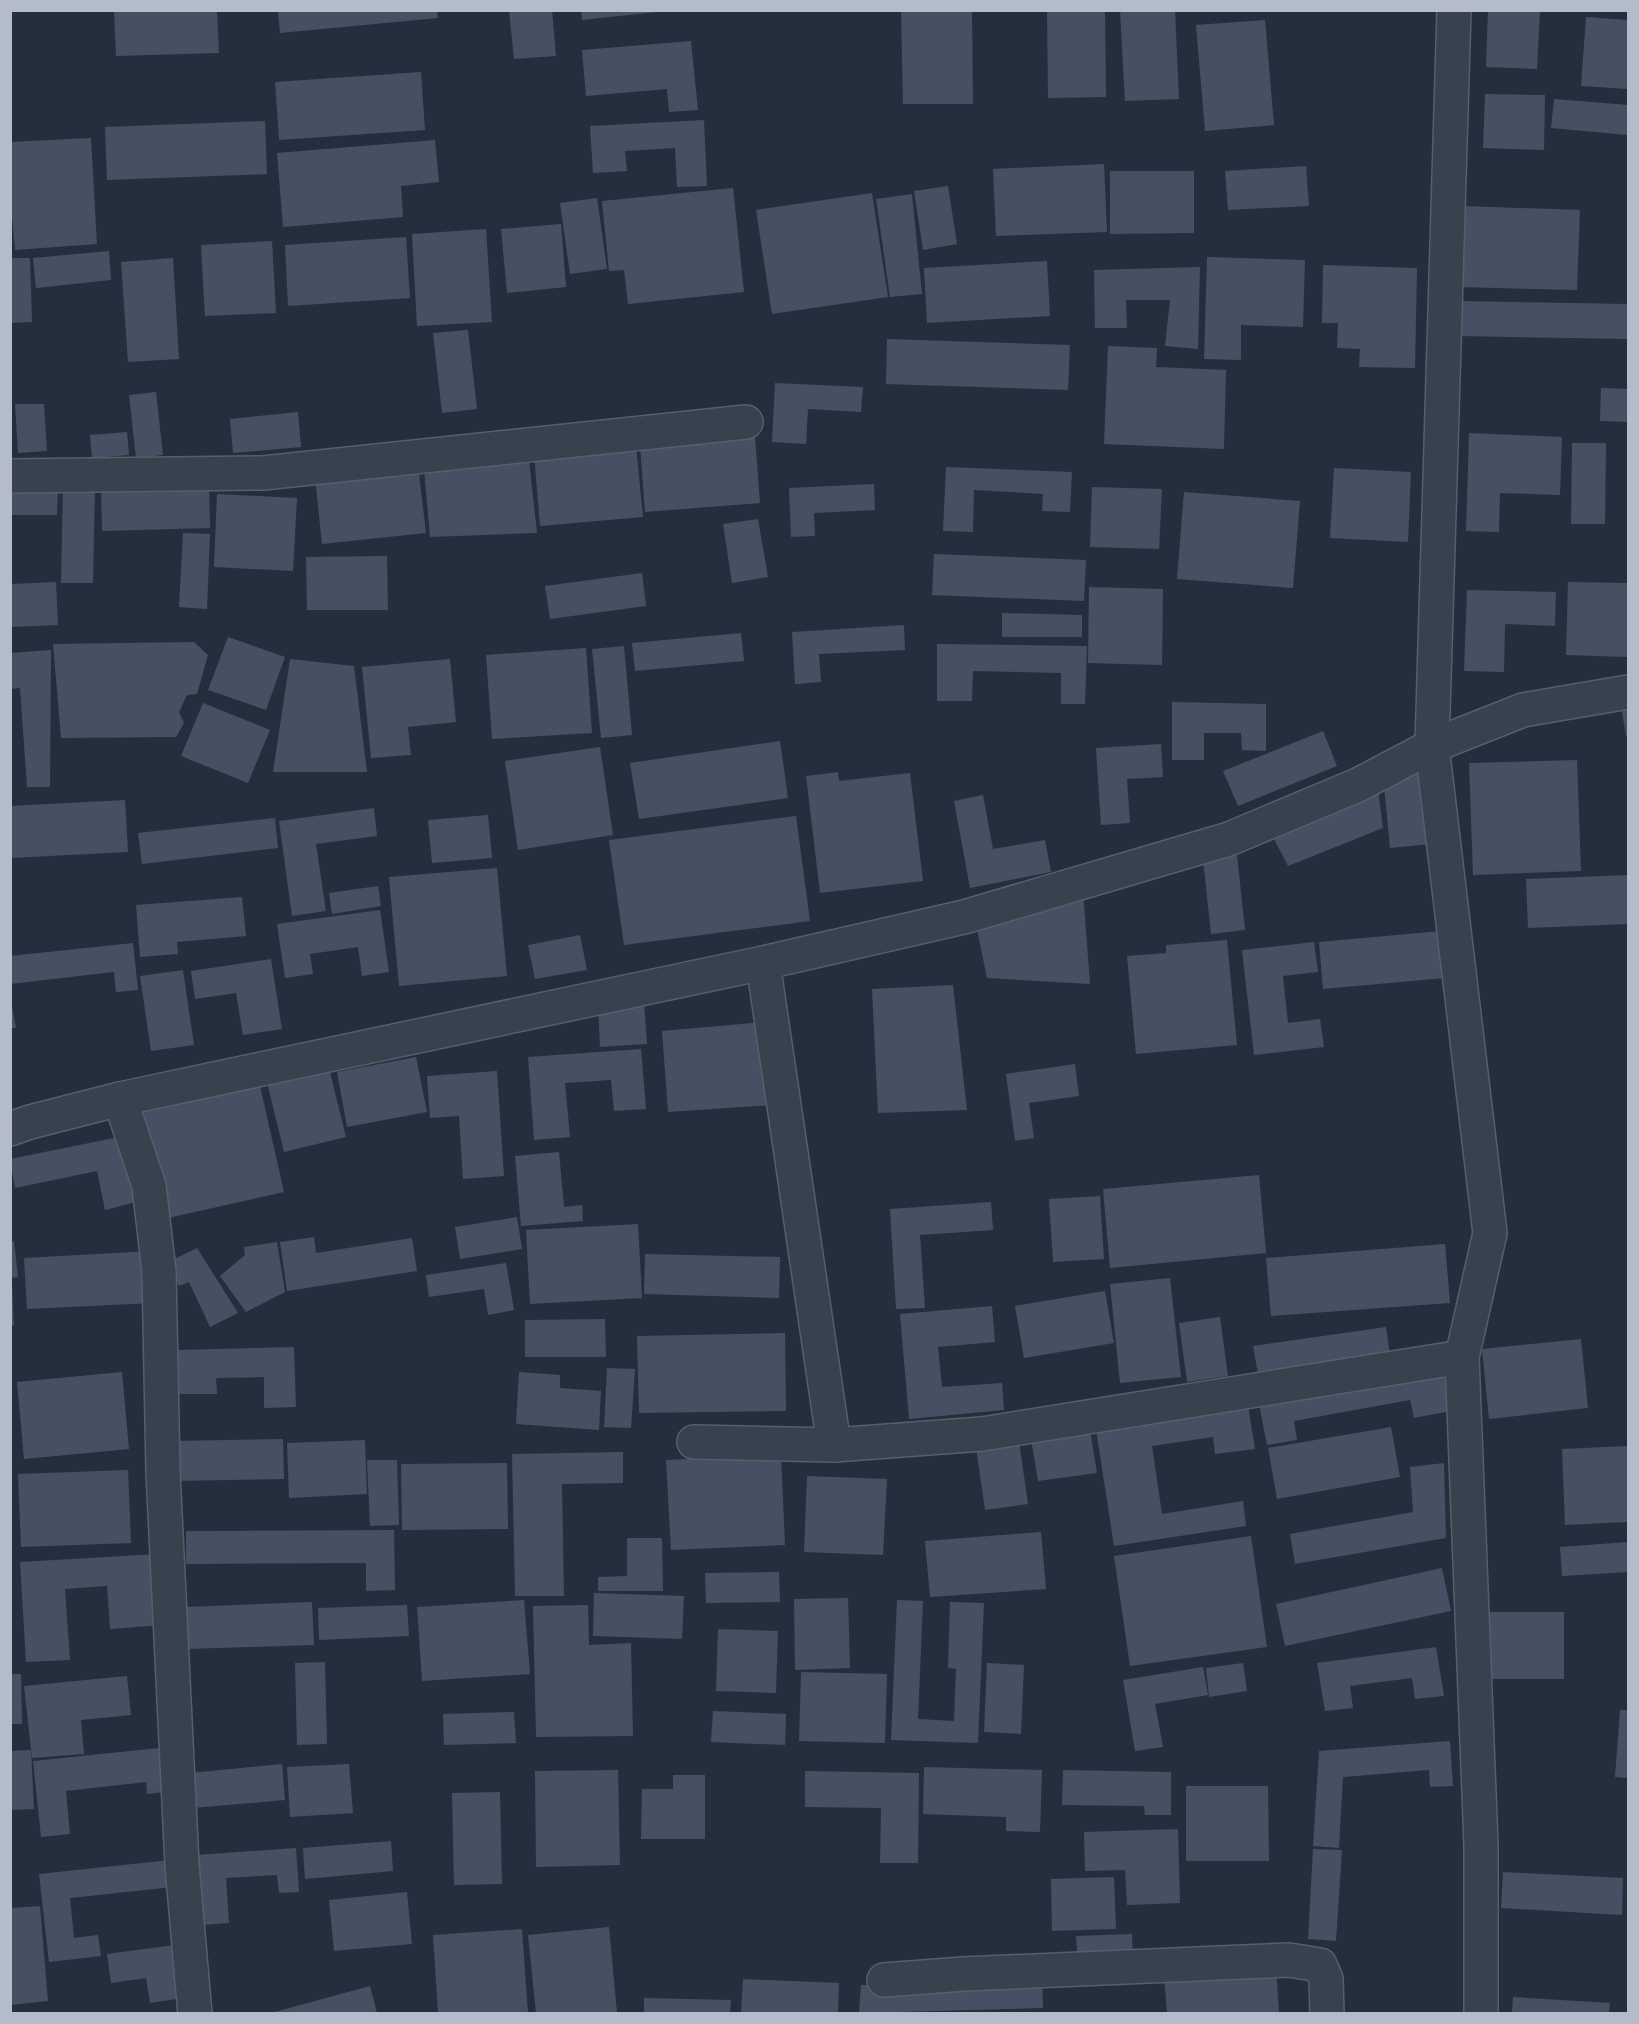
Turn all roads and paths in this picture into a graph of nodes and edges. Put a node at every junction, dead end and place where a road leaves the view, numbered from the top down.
1 (1455, 10) edge
2 (746, 422) dead end
3 (10, 476) edge
4 (1629, 692) edge
5 (1432, 746) junction
6 (763, 963) junction
7 (120, 1100) junction
8 (10, 1129) edge
9 (1461, 1357) junction
10 (694, 1442) dead end
11 (834, 1445) junction
12 (884, 1980) dead end
13 (195, 2013) edge
14 (1327, 2013) edge
15 (1481, 2013) edge

1 - 5 street
2 - 3 street
4 - 5 street
5 - 6 street
5 - 9 street
6 - 7 street
6 - 11 street
7 - 8 street
7 - 13 street
9 - 11 street
9 - 15 street
10 - 11 street
12 - 14 street

